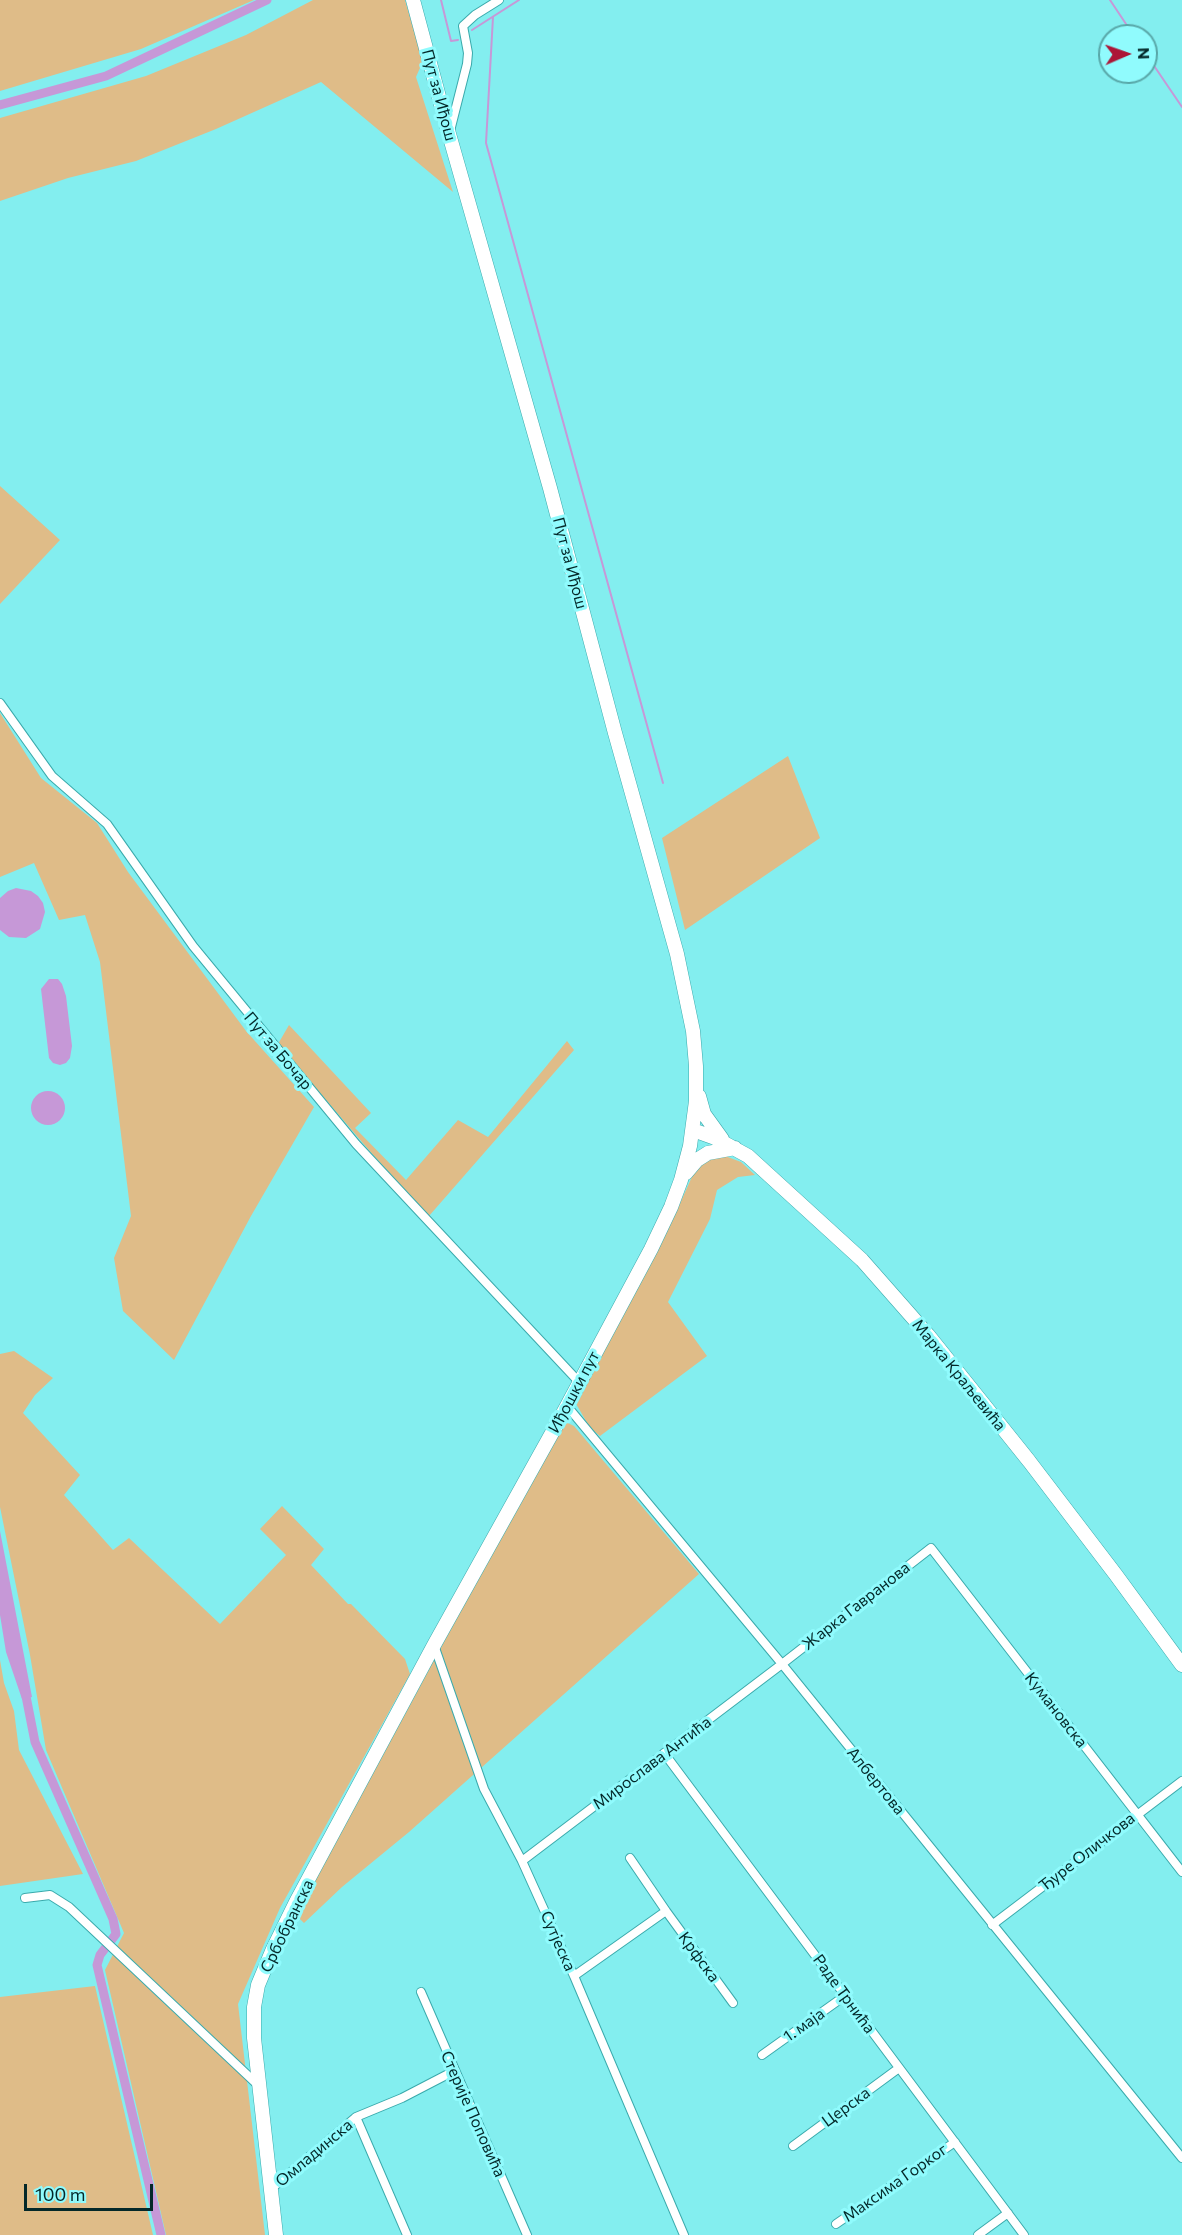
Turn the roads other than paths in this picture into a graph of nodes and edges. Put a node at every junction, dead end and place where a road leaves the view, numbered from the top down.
1 (413, 0) edge
2 (499, 0) edge
3 (449, 134) junction
4 (0, 702) edge
5 (696, 1086) junction
6 (693, 1130) junction
7 (731, 1146) junction
8 (681, 1180) junction
9 (579, 1382) junction
10 (567, 1406) junction
11 (931, 1548) joint
12 (434, 1645) junction
13 (782, 1664) junction
14 (1182, 1665) edge
15 (664, 1753) junction
16 (1182, 1781) edge
17 (1137, 1814) junction
18 (630, 1858) dead end
19 (522, 1861) junction
20 (1182, 1872) edge
21 (25, 1898) dead end
22 (666, 1911) junction
23 (993, 1925) junction
24 (574, 1976) junction
25 (421, 1992) dead end
26 (846, 1995) junction
27 (733, 2003) dead end
28 (762, 2055) dead end
29 (899, 2068) junction
30 (454, 2071) junction
31 (260, 2086) junction
32 (356, 2117) junction
33 (955, 2142) junction
34 (793, 2146) dead end
35 (1182, 2158) edge
36 (271, 2189) junction
37 (1008, 2212) junction
38 (836, 2224) dead end
39 (276, 2235) edge
40 (407, 2235) edge
41 (527, 2235) edge
42 (684, 2235) edge
43 (978, 2235) edge
44 (1024, 2235) edge

1 - 3 main road, Пут за Иђош
2 - 3 street
3 - 5 main road, Пут за Иђош
4 - 9 street, Пут за Бочар
5 - 6 main road, Пут за Иђош
5 - 7 main road
6 - 7 main road, Марка Краљевића
6 - 8 main road, Иђошки пут
7 - 8 main road
7 - 14 main road, Марка Краљевића
8 - 9 main road, Иђошки пут
9 - 10 main road, Иђошки пут
10 - 12 main road, Иђошки пут
10 - 13 street, Албертова
11 - 13 street, Жарка Гавранова
11 - 17 street, Кумановска
12 - 19 street, Сутјеска
12 - 31 main road, Србобранска
13 - 15 street, Мирослава Антића
13 - 23 street, Албертова
15 - 19 street, Мирослава Антића
15 - 26 street, Раде Трнића
16 - 17 street, Ђуре Оличкова
17 - 20 street, Кумановска
17 - 23 street, Ђуре Оличкова
18 - 22 street, Крфска
19 - 24 street, Сутјеска
21 - 31 street
22 - 24 street
22 - 27 street, Крфска
23 - 35 street, Албертова
24 - 42 street, Сутјеска
25 - 30 street, Стерије Поповића
26 - 28 street, 1. маја
26 - 29 street, Раде Трнића
29 - 33 street, Раде Трнића
29 - 34 street, Церска
30 - 32 street, Омладинска
30 - 41 street, Стерије Поповића
31 - 36 main road, Србобранска
32 - 36 street, Омладинска
32 - 40 street
33 - 37 street, Раде Трнића
33 - 38 street, Максима Горког
36 - 39 main road, Србобранска
37 - 43 street
37 - 44 street, Раде Трнића

